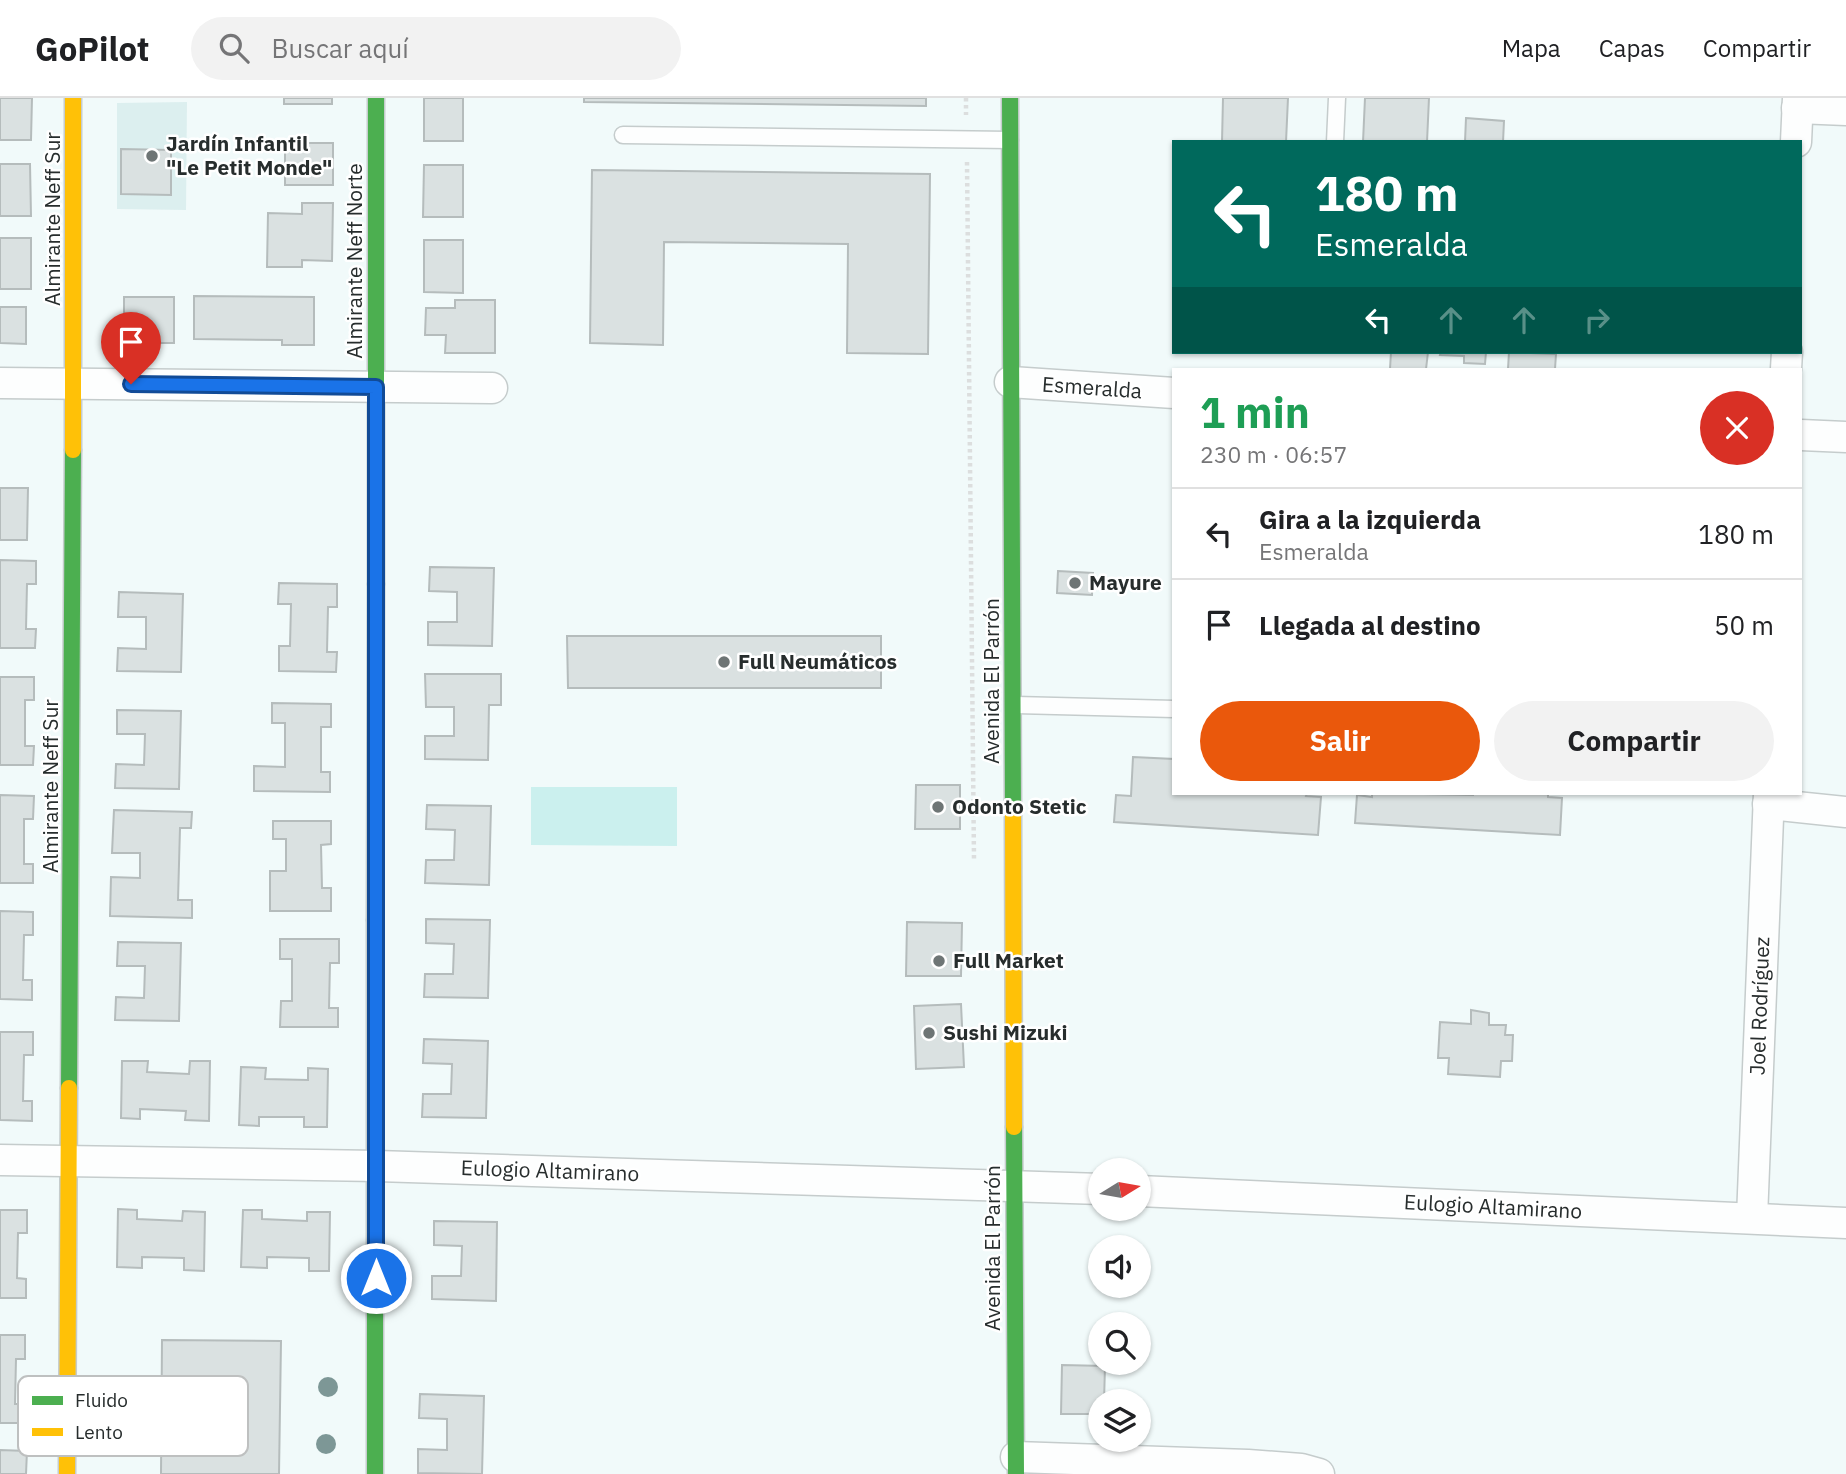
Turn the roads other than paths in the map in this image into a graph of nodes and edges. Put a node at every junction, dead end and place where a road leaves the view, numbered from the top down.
1 (73, 98) edge
2 (376, 98) edge
3 (1010, 98) edge
4 (1337, 98) edge
5 (1797, 103) edge
6 (1846, 110) edge
7 (624, 135) dead end
8 (1010, 140) junction
9 (1335, 140) edge
10 (1796, 140) edge
11 (1010, 382) junction
12 (0, 383) edge
13 (74, 383) junction
14 (376, 387) junction
15 (492, 388) dead end
16 (1172, 393) edge
17 (1802, 435) edge
18 (1846, 437) edge
19 (1014, 705) junction
20 (1172, 709) edge
21 (1769, 799) edge
22 (1846, 812) edge
23 (0, 1160) edge
24 (69, 1161) junction
25 (377, 1166) junction
26 (1014, 1185) junction
27 (1088, 1188) edge
28 (1152, 1192) edge
29 (1752, 1218) junction
30 (1846, 1223) edge
31 (68, 1376) edge
32 (67, 1456) edge
33 (1016, 1465) edge
34 (67, 1474) edge
35 (375, 1474) edge
36 (1320, 1474) edge

1 - 13 street, Almirante Neff Sur
2 - 14 street, Almirante Neff Norte
3 - 8 street, Avenida El Parrón
4 - 9 lane
5 - 6 street
5 - 10 street
7 - 8 lane
8 - 11 street, Avenida El Parrón
11 - 16 street, Esmeralda
11 - 19 street, Avenida El Parrón
12 - 13 street
13 - 14 street
13 - 24 street, Almirante Neff Sur
14 - 15 street
14 - 25 street, Almirante Neff Norte
17 - 18 street
19 - 20 lane
19 - 26 street, Avenida El Parrón
21 - 22 street
21 - 29 street, Joel Rodríguez
23 - 24 street, Eulogio Altamirano
24 - 25 street, Eulogio Altamirano
24 - 31 street, Almirante Neff Sur
25 - 26 street, Eulogio Altamirano
25 - 35 street, Almirante Neff Norte
26 - 27 street, Eulogio Altamirano
26 - 33 street, Avenida El Parrón
28 - 29 street, Eulogio Altamirano
29 - 30 street, Eulogio Altamirano
32 - 34 street, Almirante Neff Sur
33 - 36 street

